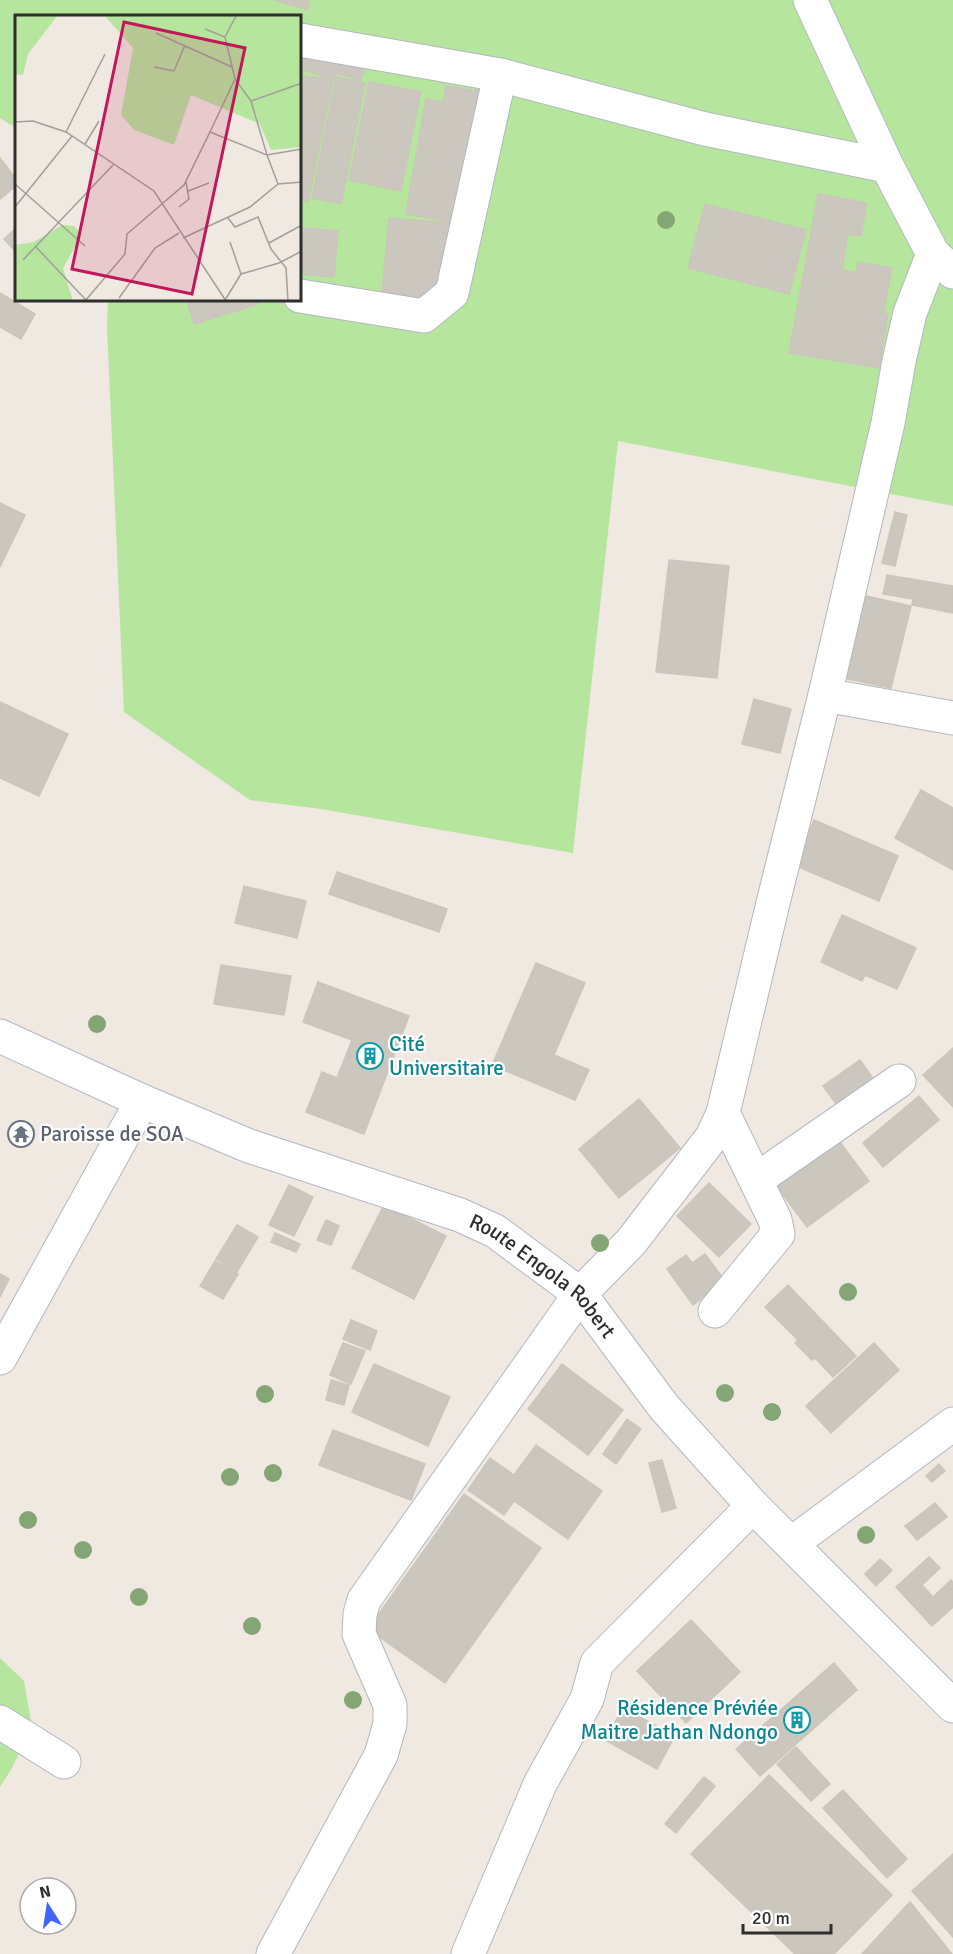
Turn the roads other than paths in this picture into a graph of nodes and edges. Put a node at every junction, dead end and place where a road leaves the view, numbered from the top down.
1 (810, 0) edge
2 (302, 40) edge
3 (500, 75) junction
4 (887, 166) junction
5 (943, 263) edge
6 (302, 296) edge
7 (825, 695) junction
8 (953, 718) edge
9 (0, 1036) edge
10 (899, 1080) dead end
11 (142, 1101) junction
12 (723, 1113) junction
13 (756, 1180) junction
14 (580, 1294) junction
15 (715, 1311) dead end
16 (0, 1358) edge
17 (953, 1424) edge
18 (753, 1506) junction
19 (791, 1544) junction
20 (953, 1706) edge
21 (0, 1722) edge
22 (64, 1762) dead end
23 (273, 1954) edge
24 (468, 1954) edge

1 - 4 street
2 - 3 street
3 - 4 street
3 - 6 street
4 - 5 street
5 - 7 street
7 - 8 street
7 - 12 street
9 - 11 street, Route Engola Robert
10 - 13 street
11 - 14 street, Route Engola Robert
11 - 16 street
12 - 13 street
12 - 14 street
13 - 15 street
14 - 18 street, Route Engola Robert
14 - 23 street
17 - 19 street
18 - 19 street, Route Engola Robert
18 - 24 street
19 - 20 street, Route Engola Robert
21 - 22 street

